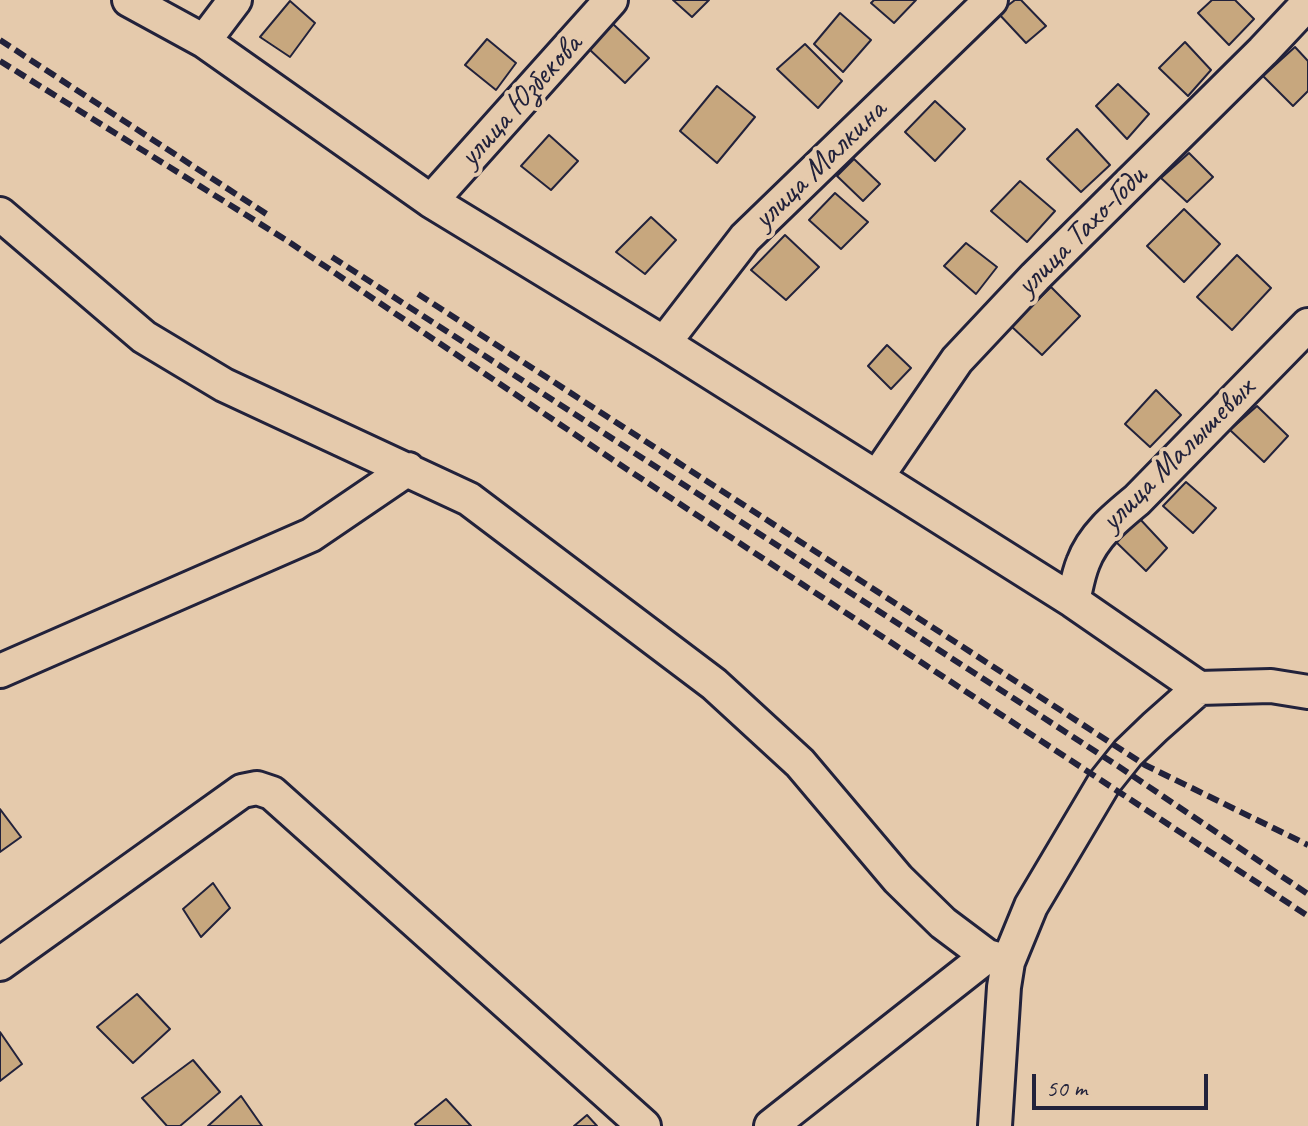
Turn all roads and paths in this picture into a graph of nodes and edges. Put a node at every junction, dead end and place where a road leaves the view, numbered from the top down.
1 (129, 0) edge
2 (235, 0) edge
3 (611, 0) edge
4 (991, 0) edge
5 (1308, 3) edge
6 (204, 41) junction
7 (431, 201) junction
8 (0, 214) edge
9 (1308, 325) edge
10 (664, 343) junction
11 (408, 469) junction
12 (877, 477) junction
13 (1073, 601) junction
14 (0, 671) edge
15 (1199, 688) junction
16 (1308, 692) edge
17 (998, 959) junction
18 (0, 964) edge
19 (644, 1126) edge
20 (771, 1126) edge
21 (995, 1126) edge

1 - 6 street
2 - 6 street
3 - 7 street, улица Юзбекова
4 - 10 street, улица Малкина
5 - 12 street, улица Тахо-Годи
6 - 7 street
7 - 10 street
8 - 11 street
9 - 13 street, улица Малышевых
10 - 12 street
11 - 14 street
11 - 17 street
12 - 13 street
13 - 15 street
15 - 16 street
15 - 17 street
17 - 20 street
17 - 21 street
18 - 19 street

